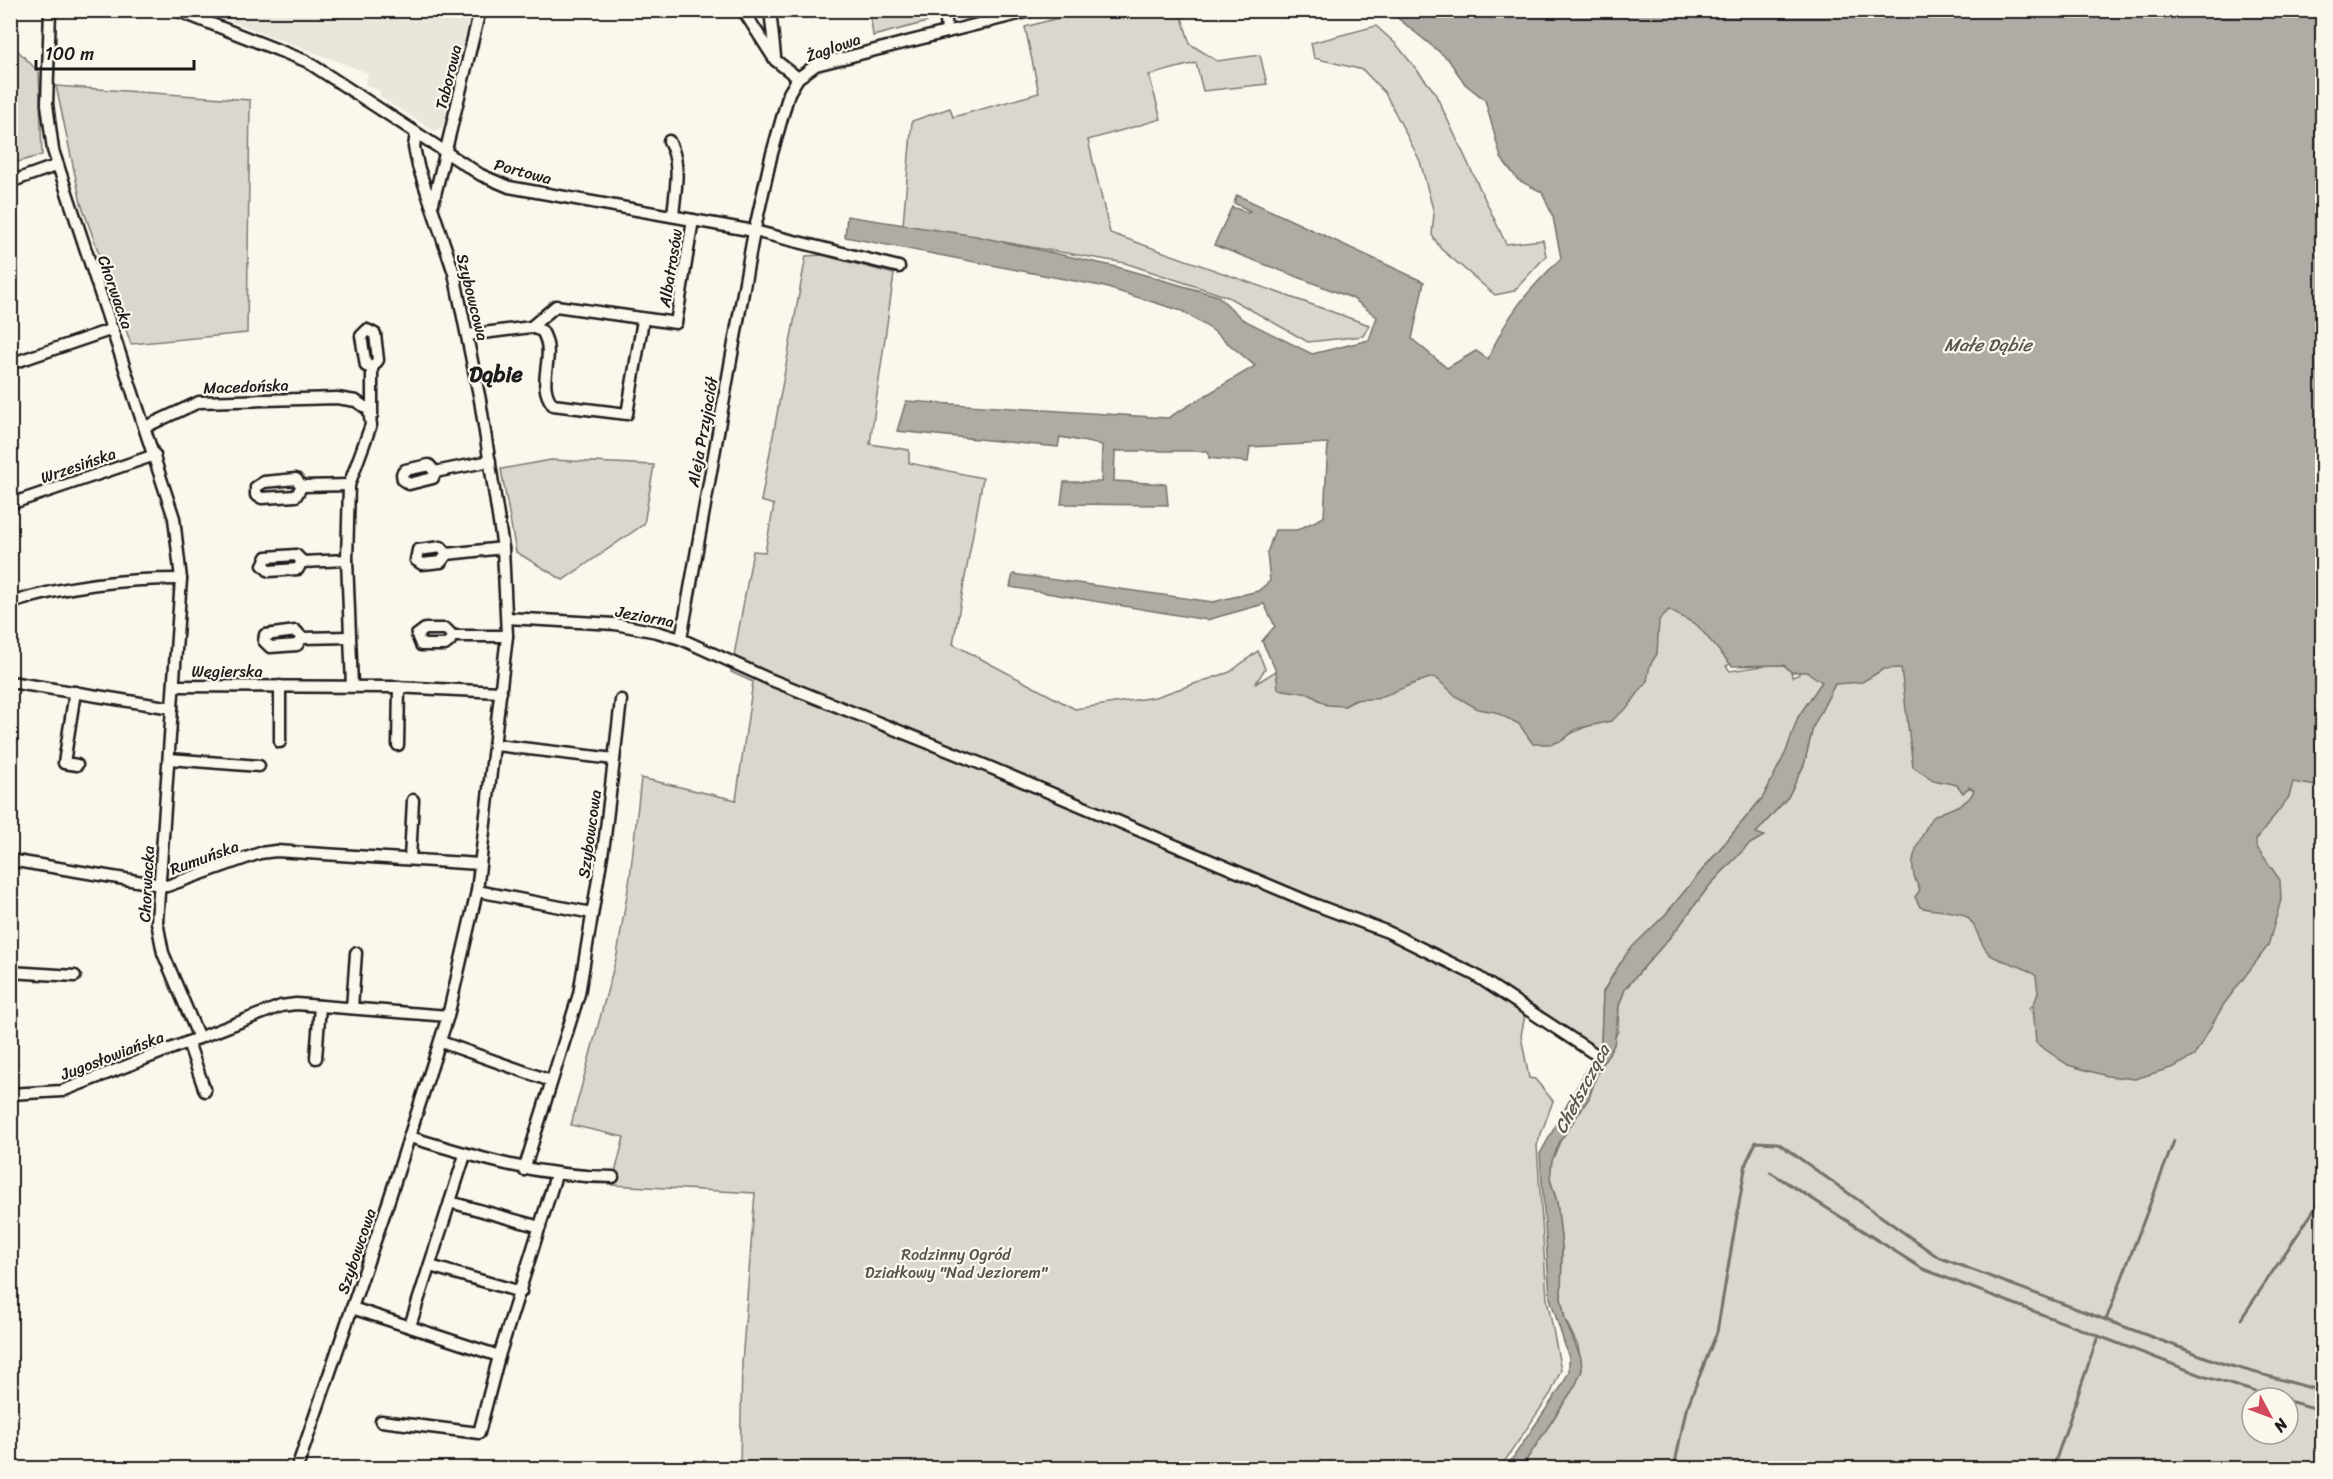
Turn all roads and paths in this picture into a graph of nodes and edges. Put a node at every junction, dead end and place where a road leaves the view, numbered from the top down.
1 (50, 10) edge
2 (176, 10) edge
3 (480, 10) edge
4 (743, 10) edge
5 (770, 10) edge
6 (945, 10) edge
7 (1034, 10) edge
8 (947, 32) junction
9 (775, 60) junction
10 (798, 78) junction
11 (416, 133) junction
12 (669, 141) dead end
13 (444, 151) junction
14 (58, 165) junction
15 (10, 182) edge
16 (434, 213) junction
17 (673, 216) junction
18 (693, 220) junction
19 (754, 231) junction
20 (899, 267) dead end
21 (643, 320) junction
22 (531, 327) junction
23 (113, 329) junction
24 (467, 335) junction
25 (10, 364) edge
26 (372, 368) dead end
27 (372, 416) junction
28 (146, 427) junction
29 (154, 455) junction
30 (490, 461) junction
31 (435, 472) dead end
32 (349, 485) junction
33 (302, 486) dead end
34 (10, 504) edge
35 (503, 548) junction
36 (447, 554) dead end
37 (347, 560) junction
38 (302, 562) dead end
39 (182, 579) junction
40 (10, 603) edge
41 (507, 618) junction
42 (452, 636) dead end
43 (507, 636) junction
44 (350, 637) junction
45 (302, 638) dead end
46 (681, 639) junction
47 (10, 682) edge
48 (175, 686) junction
49 (280, 686) junction
50 (352, 686) junction
51 (399, 687) junction
52 (75, 692) junction
53 (501, 692) junction
54 (621, 700) dead end
55 (172, 708) junction
56 (280, 742) dead end
57 (398, 745) dead end
58 (496, 746) junction
59 (169, 759) junction
60 (614, 759) junction
61 (77, 765) dead end
62 (259, 766) dead end
63 (413, 800) dead end
64 (410, 859) junction
65 (10, 860) edge
66 (480, 864) junction
67 (159, 886) junction
68 (477, 891) junction
69 (592, 913) junction
70 (356, 953) dead end
71 (10, 972) edge
72 (75, 976) dead end
73 (320, 1006) junction
74 (352, 1008) junction
75 (448, 1016) junction
76 (199, 1038) junction
77 (188, 1042) junction
78 (441, 1042) junction
79 (1592, 1052) dead end
80 (315, 1058) dead end
81 (551, 1081) junction
82 (206, 1091) dead end
83 (10, 1094) edge
84 (410, 1137) junction
85 (465, 1155) junction
86 (524, 1170) junction
87 (556, 1175) junction
88 (613, 1177) dead end
89 (450, 1202) junction
90 (540, 1227) junction
91 (430, 1266) junction
92 (521, 1292) junction
93 (352, 1308) junction
94 (410, 1326) junction
95 (500, 1356) junction
96 (381, 1421) dead end
97 (297, 1468) edge

1 - 14 street, Chorwacka
2 - 11 street, Portowa
3 - 13 street, Taborowa
4 - 9 street
5 - 9 street
6 - 8 street
7 - 8 street, Żaglowa
8 - 10 street, Żaglowa
9 - 10 street
10 - 19 street, Żaglowa
11 - 13 street, Portowa
11 - 16 street, Szybowcowa
12 - 17 street
13 - 16 street, Szybowcowa
13 - 17 street, Portowa
14 - 15 street
14 - 23 street, Chorwacka
16 - 24 street, Szybowcowa
17 - 18 street, Portowa
18 - 19 street, Portowa
18 - 21 street, Albatrosów
19 - 20 street, Portowa
19 - 46 street, Aleja Przyjaciół
21 - 22 street, Albatrosów
21 - 22 street, Albatrosów
22 - 24 street
23 - 25 street
23 - 28 street, Chorwacka
24 - 30 street, Szybowcowa
26 - 27 street
27 - 28 street, Macedońska
27 - 32 street
28 - 29 street, Chorwacka
29 - 34 street, Wrzesińska
29 - 39 street, Chorwacka
30 - 31 street
30 - 35 street, Szybowcowa
32 - 33 street
32 - 37 street
35 - 36 street
35 - 41 street, Szybowcowa
37 - 38 street
37 - 44 street
39 - 40 street
39 - 48 street, Chorwacka
41 - 43 street, Szybowcowa
41 - 46 street, Jeziorna
42 - 43 street
43 - 53 street, Szybowcowa
44 - 45 street
44 - 50 street
46 - 79 street, Jeziorna
47 - 52 street
48 - 49 street, Węgierska
48 - 55 street, Chorwacka
49 - 50 street, Węgierska
49 - 56 street, Węgierska
50 - 51 street, Węgierska
51 - 53 street, Węgierska
51 - 57 street
52 - 55 street
52 - 61 street
53 - 58 street, Szybowcowa
54 - 60 street, Szybowcowa
55 - 59 street, Chorwacka
58 - 60 street
58 - 66 street, Szybowcowa
59 - 62 street
59 - 67 street, Chorwacka
60 - 69 street, Szybowcowa
63 - 64 street
64 - 66 street, Rumuńska
64 - 67 street, Rumuńska
65 - 67 street, Rumuńska
66 - 68 street, Szybowcowa
67 - 76 street, Chorwacka
68 - 69 street
68 - 75 street, Szybowcowa
69 - 81 street, Szybowcowa
70 - 74 street
71 - 72 street
73 - 74 street, Jugosłowiańska
73 - 76 street, Jugosłowiańska
73 - 80 street
74 - 75 street, Jugosłowiańska
75 - 78 street, Szybowcowa
76 - 77 street, Jugosłowiańska
77 - 82 street, Jugosłowiańska
77 - 83 street, Jugosłowiańska
78 - 81 street
78 - 84 street, Szybowcowa
81 - 86 street, Szybowcowa
84 - 85 street
84 - 93 street, Szybowcowa
85 - 86 street
85 - 89 street
86 - 87 street
87 - 88 street
87 - 90 street
89 - 90 street
89 - 91 street
90 - 92 street
91 - 92 street
91 - 94 street
92 - 95 street
93 - 94 street
93 - 97 street, Szybowcowa
94 - 95 street
95 - 96 street

